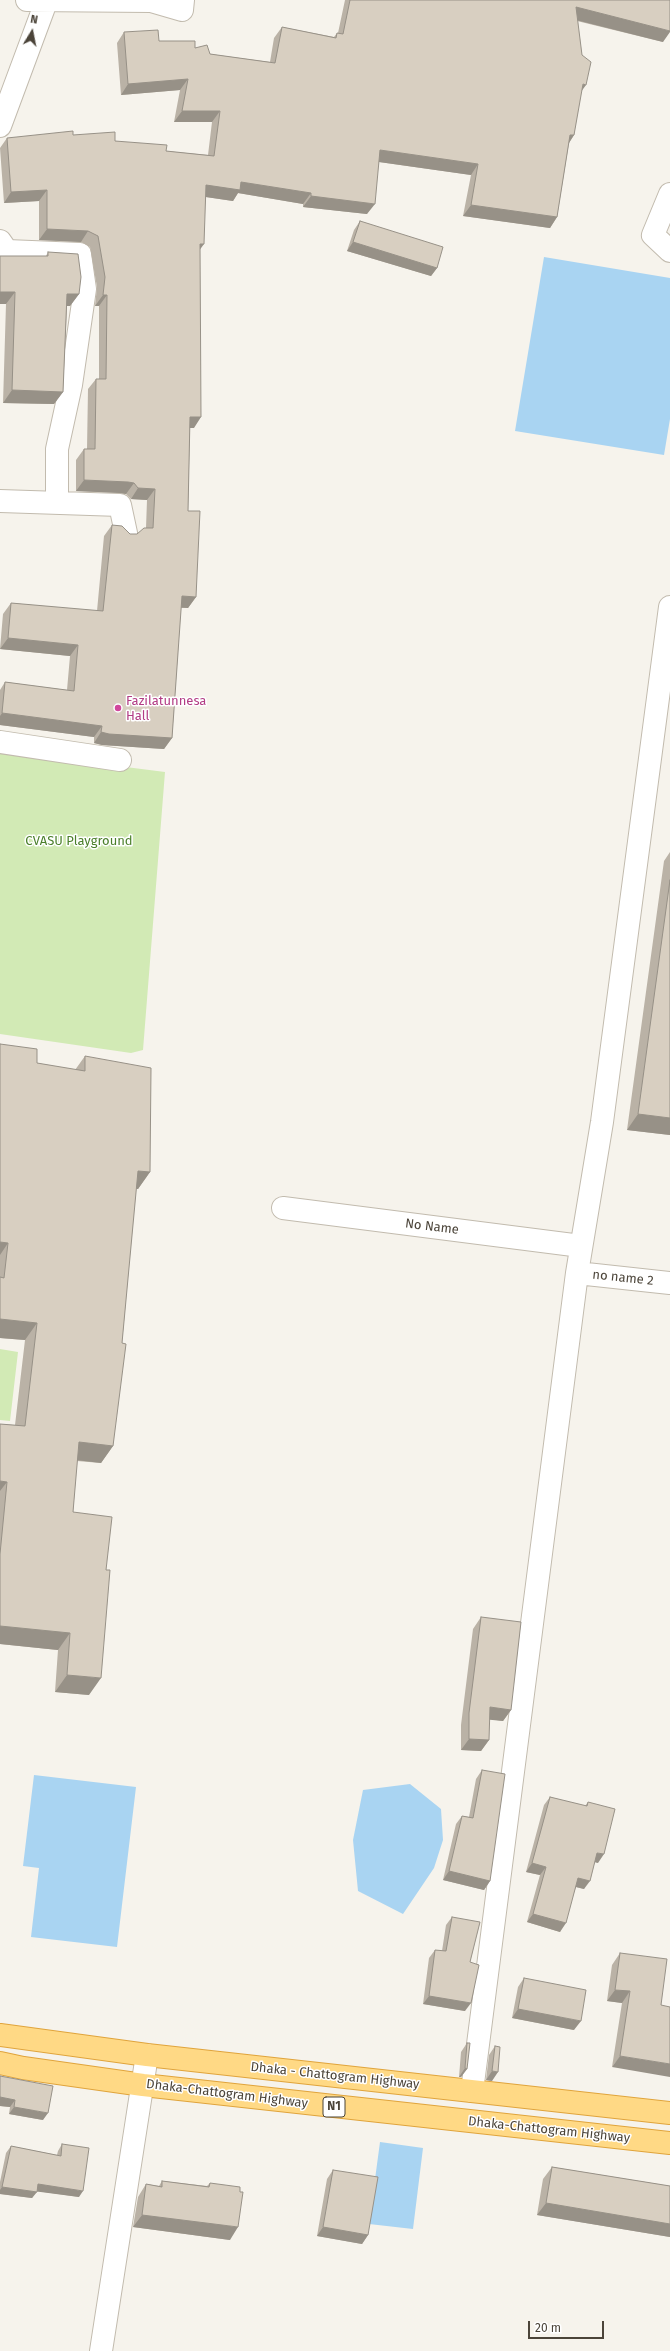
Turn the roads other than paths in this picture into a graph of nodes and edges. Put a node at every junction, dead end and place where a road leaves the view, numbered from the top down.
1 (183, 0) edge
2 (36, 1) edge
3 (0, 126) edge
4 (670, 194) edge
5 (0, 241) edge
6 (670, 251) edge
7 (0, 501) edge
8 (56, 504) junction
9 (126, 533) edge
10 (670, 607) edge
11 (0, 742) edge
12 (120, 760) dead end
13 (283, 1208) dead end
14 (581, 1246) junction
15 (577, 1273) junction
16 (670, 1283) edge
17 (0, 2035) edge
18 (147, 2055) junction
19 (0, 2063) edge
20 (143, 2084) junction
21 (472, 2091) junction
22 (670, 2113) edge
23 (670, 2143) edge
24 (101, 2351) edge

1 - 2 street
2 - 3 street
4 - 6 street
5 - 8 street
7 - 8 street
8 - 9 street
10 - 14 street
11 - 12 street
13 - 14 street, No Name
14 - 15 street
15 - 16 street, no name 2
15 - 21 street
17 - 18 highway, Dhaka - Chattogram Highway
18 - 20 street
18 - 21 highway, Dhaka - Chattogram Highway
19 - 20 highway, Dhaka-Chattogram Highway / N1
20 - 23 highway, Dhaka-Chattogram Highway / N1
20 - 24 street
21 - 22 highway, Dhaka - Chattogram Highway

